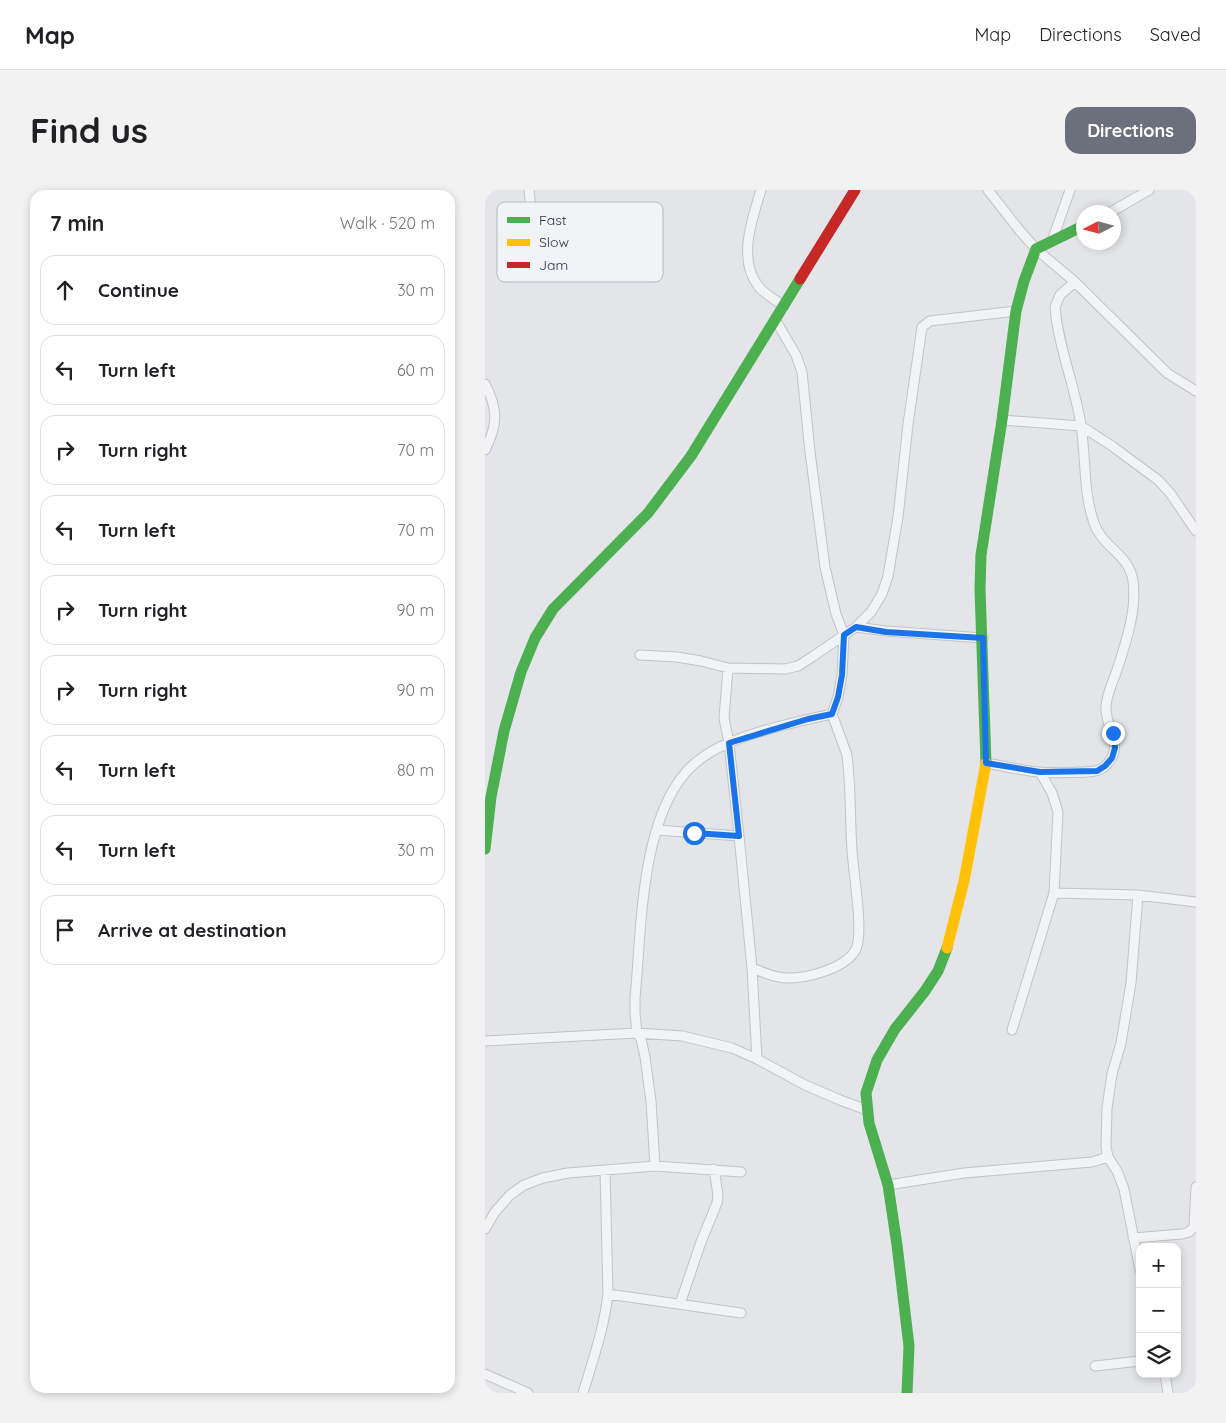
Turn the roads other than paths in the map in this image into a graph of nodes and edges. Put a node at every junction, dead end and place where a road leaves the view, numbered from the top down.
1 (761, 190) edge
2 (855, 190) edge
3 (989, 190) edge
4 (1070, 190) edge
5 (1149, 190) edge
6 (1121, 206) edge
7 (1076, 229) edge
8 (1052, 241) junction
9 (1036, 249) junction
10 (1075, 282) junction
11 (784, 306) junction
12 (1016, 311) junction
13 (776, 321) junction
14 (485, 384) edge
15 (1196, 391) edge
16 (1002, 420) junction
17 (1081, 426) junction
18 (485, 450) edge
19 (1196, 531) edge
20 (856, 627) junction
21 (844, 635) junction
22 (983, 638) junction
23 (640, 655) dead end
24 (728, 668) junction
25 (832, 714) junction
26 (729, 743) junction
27 (986, 763) junction
28 (1040, 772) junction
29 (657, 830) junction
30 (739, 836) junction
31 (485, 849) edge
32 (1054, 893) junction
33 (1138, 895) junction
34 (1196, 902) edge
35 (752, 968) junction
36 (1012, 1030) dead end
37 (637, 1033) junction
38 (485, 1041) edge
39 (757, 1059) junction
40 (867, 1110) junction
41 (1108, 1156) junction
42 (655, 1166) junction
43 (714, 1169) junction
44 (605, 1170) junction
45 (741, 1172) dead end
46 (888, 1185) junction
47 (1196, 1187) edge
48 (485, 1229) edge
49 (1133, 1238) junction
50 (1136, 1252) edge
51 (608, 1294) junction
52 (680, 1304) junction
53 (741, 1313) dead end
54 (1136, 1361) edge
55 (1095, 1366) dead end
56 (485, 1374) edge
57 (1166, 1378) edge
58 (528, 1393) edge
59 (583, 1393) edge
60 (907, 1393) edge
61 (1168, 1393) edge

1 - 11 street
2 - 11 street
3 - 9 street
4 - 8 street
5 - 6 street
7 - 8 street
8 - 9 street
9 - 10 street
9 - 12 street
10 - 15 street
10 - 17 street
11 - 13 street
12 - 16 street
12 - 20 street
13 - 21 street
13 - 31 street
14 - 18 street
16 - 17 street
16 - 22 street
17 - 19 street
17 - 28 street
20 - 21 street
20 - 22 street
21 - 24 street
21 - 25 street
22 - 27 street
23 - 24 street
24 - 26 street
25 - 26 street
25 - 35 street
26 - 29 street
26 - 30 street
27 - 28 street
27 - 40 street
28 - 32 street
29 - 30 street
29 - 37 street
30 - 35 street
32 - 33 street
32 - 36 street
33 - 34 street
33 - 41 street
35 - 39 street
37 - 38 street
37 - 39 street
37 - 42 street
39 - 40 street
40 - 46 street
41 - 46 street
41 - 49 street
42 - 43 street
42 - 44 street
43 - 45 street
43 - 52 street
44 - 48 street
44 - 51 street
46 - 60 street
47 - 49 street
49 - 50 street
51 - 52 street
51 - 59 street
52 - 53 street
54 - 55 street
56 - 58 street
57 - 61 street

